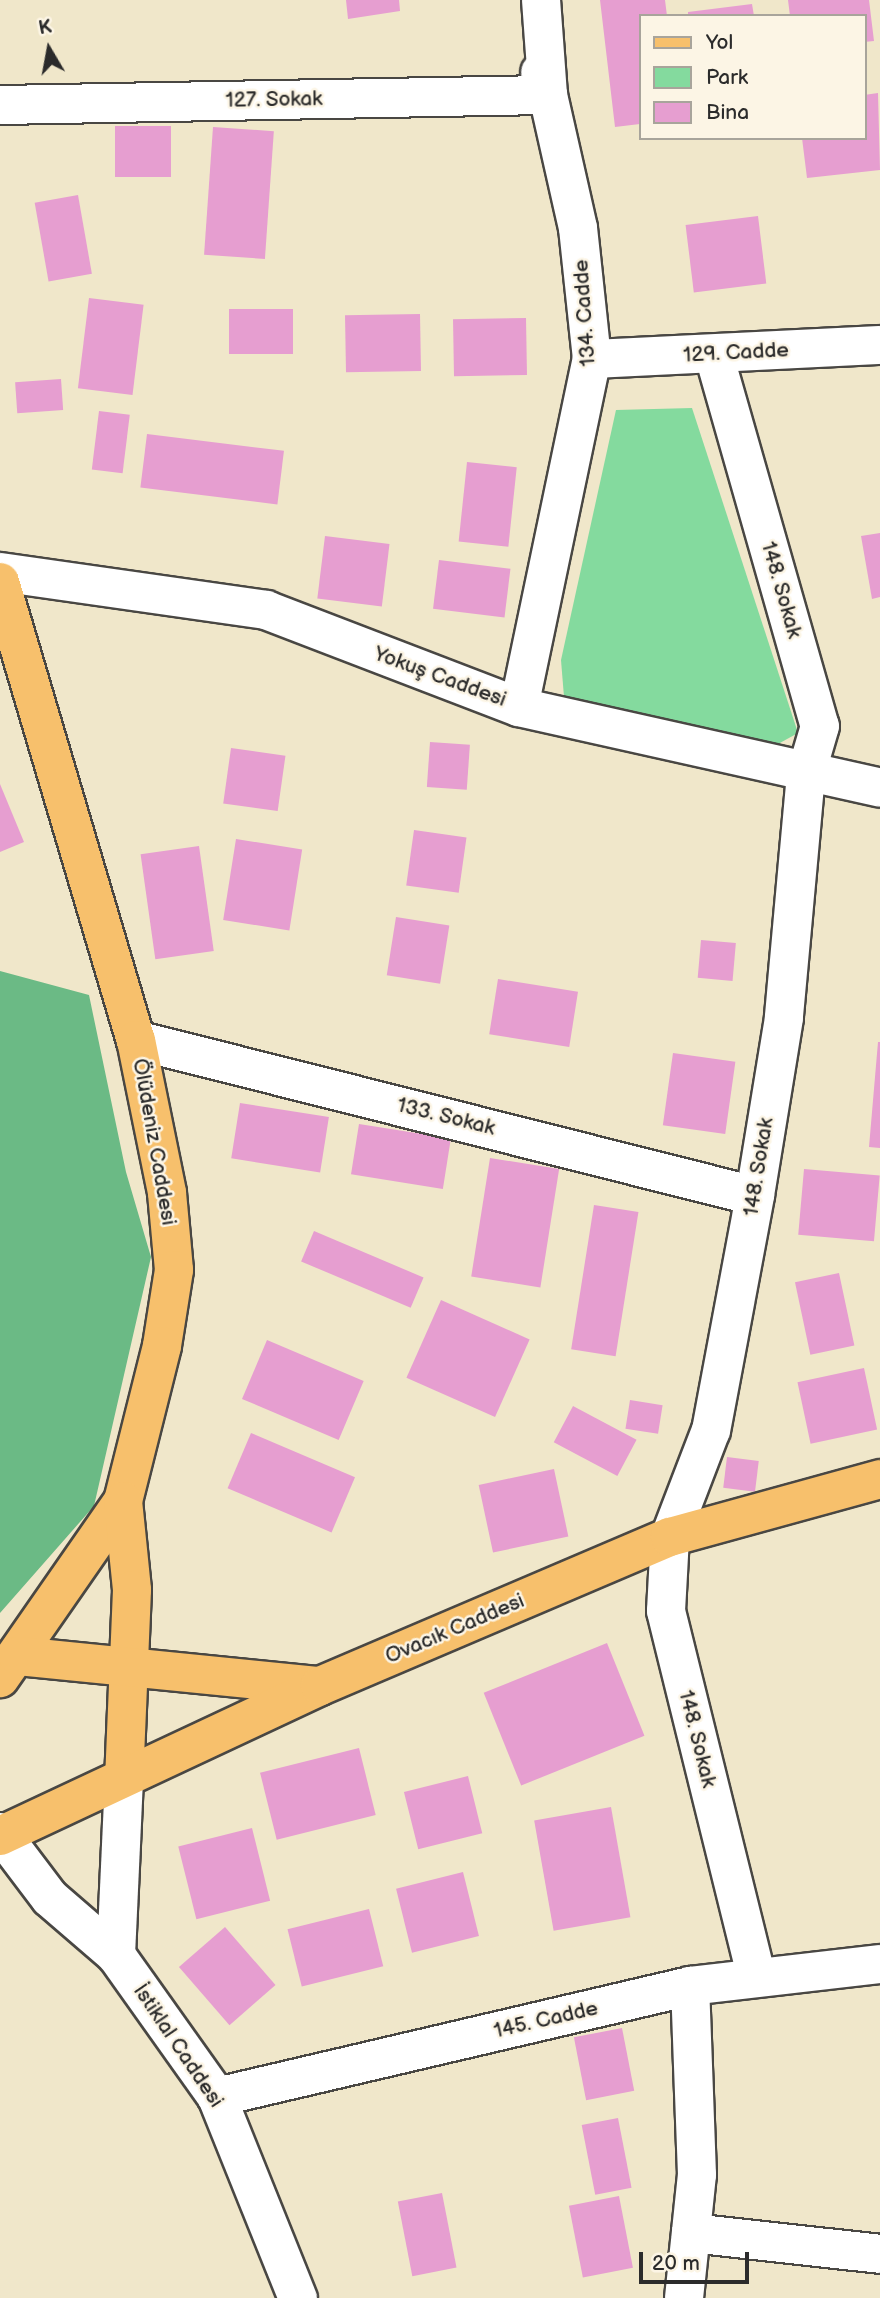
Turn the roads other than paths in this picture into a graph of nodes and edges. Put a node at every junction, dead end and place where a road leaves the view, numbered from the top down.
1 (516, 0) edge
2 (541, 0) edge
3 (548, 95) junction
4 (0, 105) edge
5 (880, 345) edge
6 (714, 355) junction
7 (592, 359) junction
8 (0, 572) edge
9 (0, 582) edge
10 (519, 707) junction
11 (806, 774) junction
12 (880, 788) edge
13 (136, 1040) junction
14 (755, 1196) junction
15 (880, 1479) edge
16 (122, 1501) junction
17 (670, 1537) junction
18 (129, 1665) junction
19 (9, 1667) edge
20 (320, 1686) junction
21 (124, 1777) junction
22 (1, 1835) edge
23 (116, 1955) junction
24 (880, 1964) edge
25 (756, 1976) junction
26 (690, 1986) junction
27 (217, 2097) junction
28 (691, 2233) junction
29 (880, 2254) edge
30 (298, 2298) edge
31 (684, 2298) edge

1 - 3 street
2 - 3 street, 134. Cadde
3 - 4 street, 127. Sokak
3 - 7 street, 134. Cadde
5 - 6 street, 129. Cadde
6 - 7 street, 129. Cadde
6 - 11 street, 148. Sokak
7 - 10 street, 134. Cadde
8 - 10 street, Yokuş Caddesi
9 - 13 main road, Ölüdeniz Caddesi
10 - 11 street, Yokuş Caddesi
11 - 12 street, Yokuş Caddesi
11 - 14 street, 148. Sokak
13 - 14 street, 133. Sokak
13 - 16 main road, Ölüdeniz Caddesi
14 - 17 street, 148. Sokak
15 - 17 main road, Ovacık Caddesi
16 - 18 main road
16 - 19 main road, Ölüdeniz Caddesi
17 - 20 main road, Ovacık Caddesi
17 - 25 street, 148. Sokak
18 - 19 main road, Ovacık Caddesi
18 - 20 main road, Ovacık Caddesi
18 - 21 main road
20 - 21 main road
21 - 22 main road
21 - 23 street
22 - 23 street, İstiklal Caddesi
23 - 27 street, İstiklal Caddesi
24 - 25 street, 145. Cadde
25 - 26 street, 145. Cadde
26 - 27 street, 145. Cadde
26 - 28 street
27 - 30 street, İstiklal Caddesi
28 - 29 street
28 - 31 street

